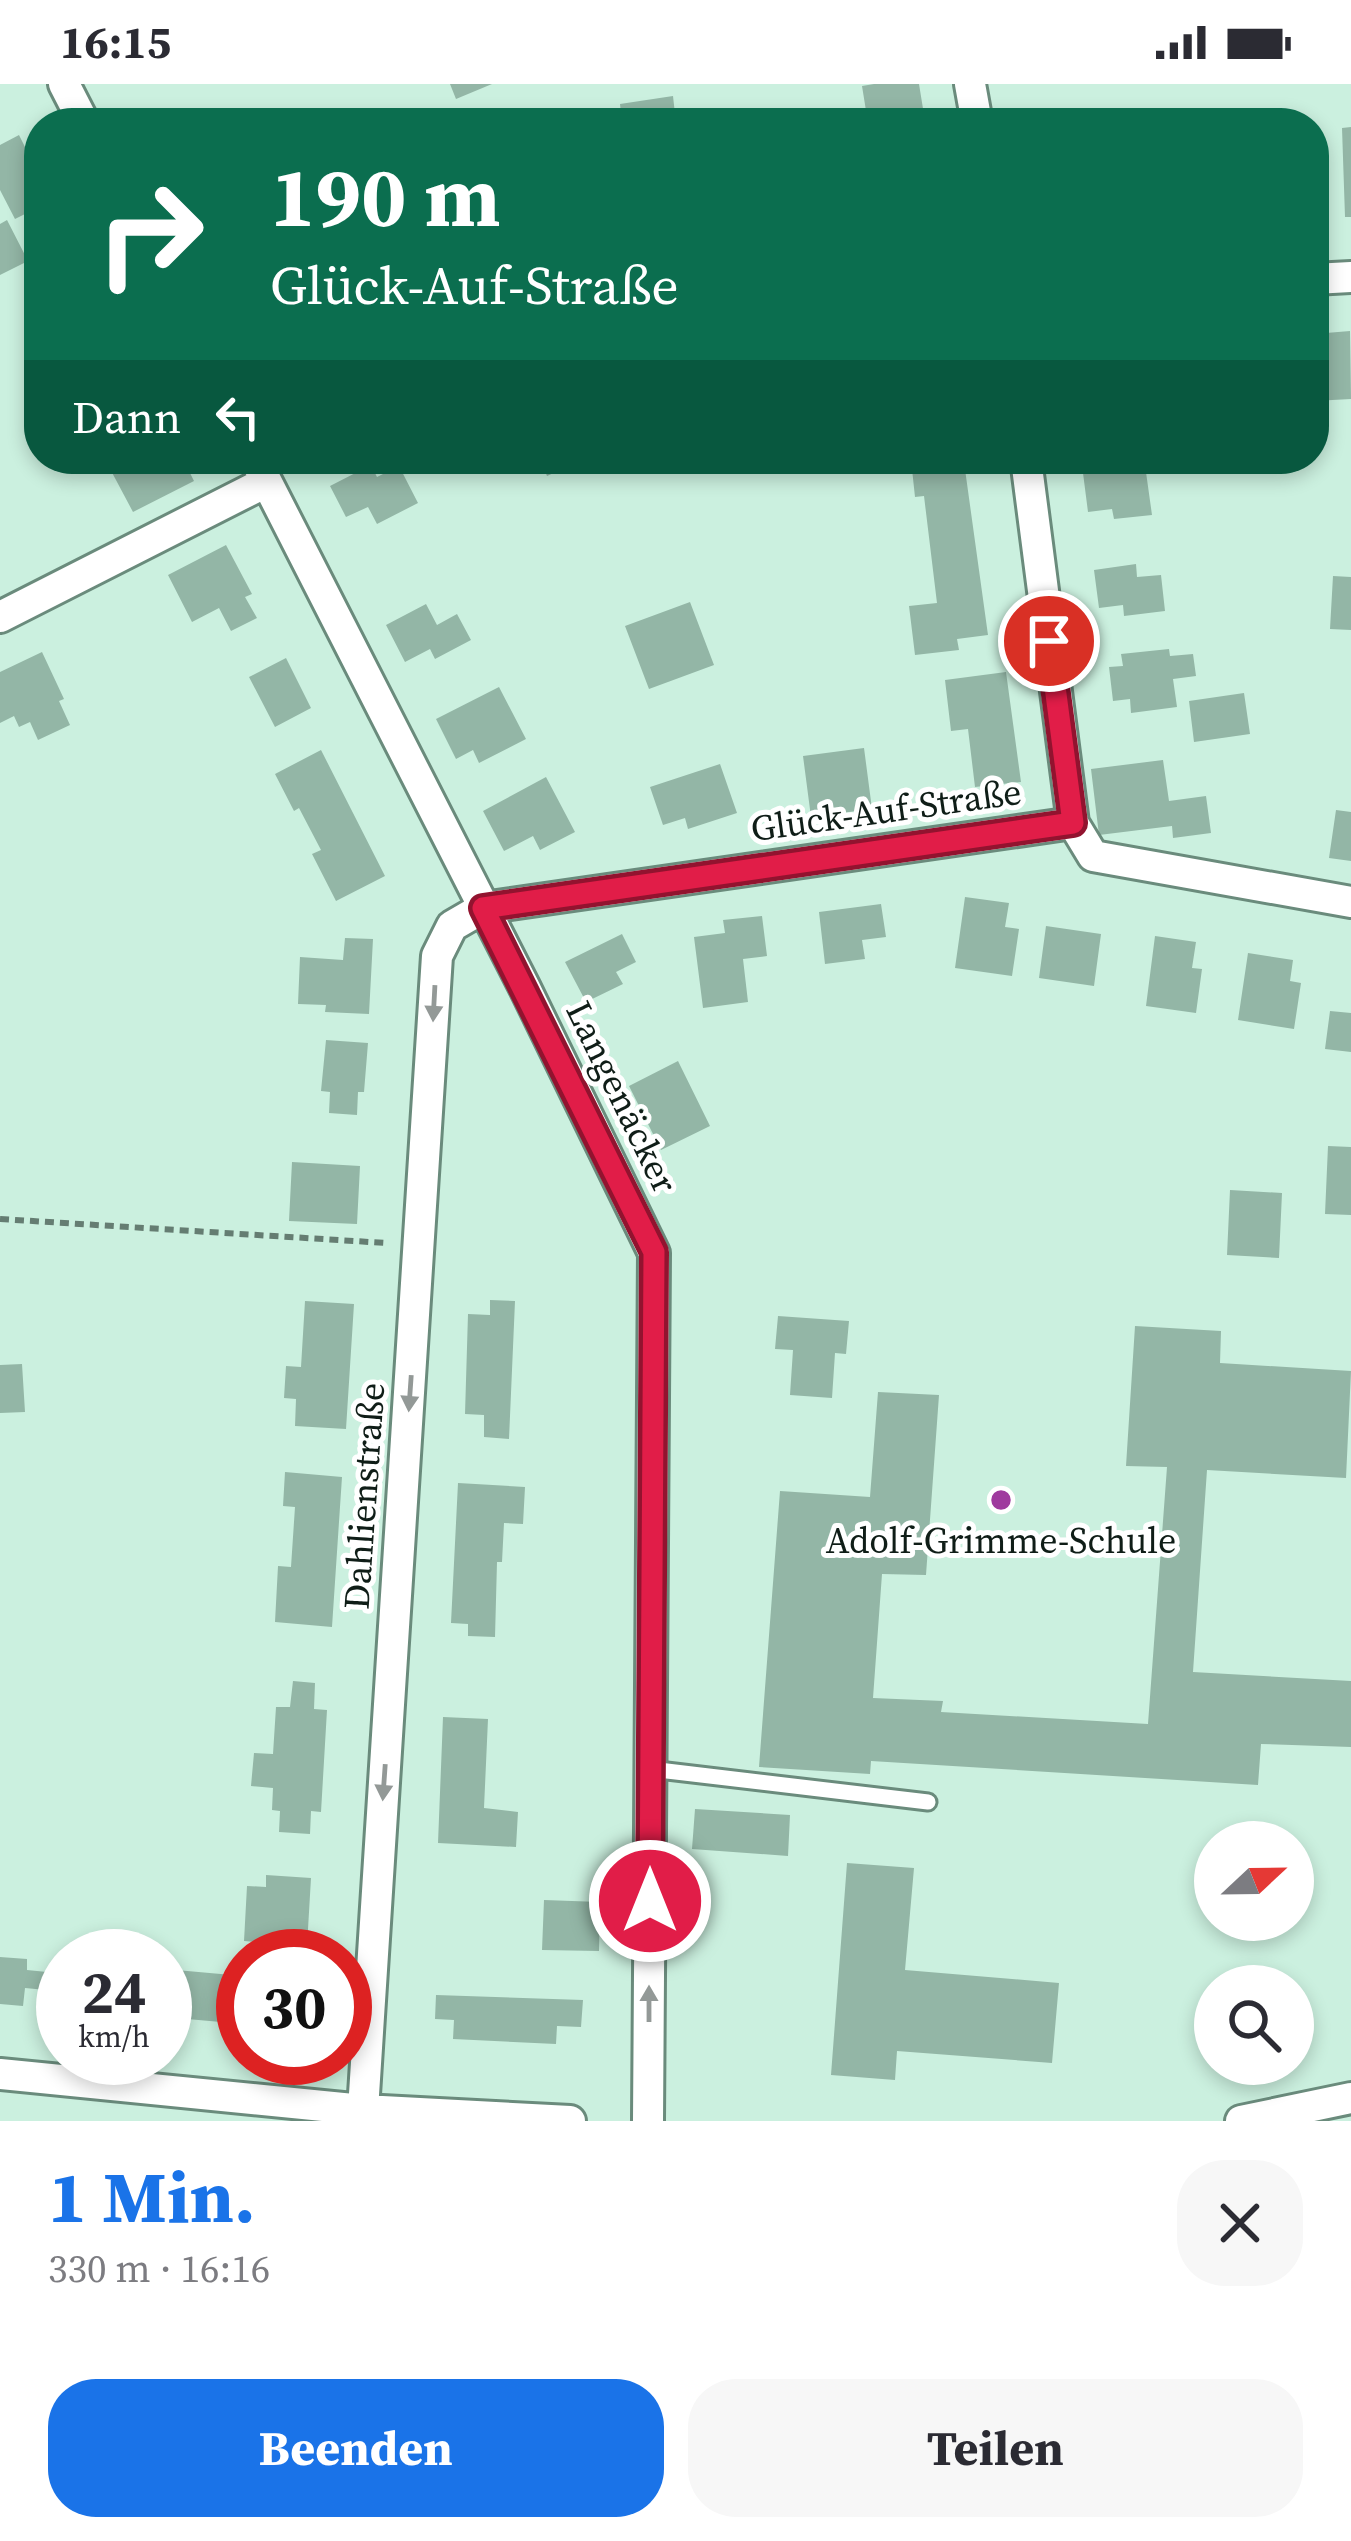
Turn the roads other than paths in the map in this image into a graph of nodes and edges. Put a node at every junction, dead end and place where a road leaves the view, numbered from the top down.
1 (256, 474) edge
2 (263, 474) edge
3 (1028, 474) edge
4 (0, 617) edge
5 (1073, 823) junction
6 (1351, 902) edge
7 (483, 908) junction
8 (650, 1769) junction
9 (928, 1802) dead end
10 (0, 2074) edge
11 (1351, 2098) edge
12 (363, 2110) junction
13 (570, 2121) edge
14 (648, 2121) edge
15 (1244, 2121) edge

1 - 4 street
2 - 7 street, Langenäcker
3 - 5 street
5 - 6 street, Glück-Auf-Straße
5 - 7 street, Glück-Auf-Straße
7 - 8 street, Langenäcker
7 -> 12 street, Dahlienstraße
8 - 9 lane
14 -> 8 street, Langenäcker
10 - 12 street
11 - 15 street
12 - 13 street

